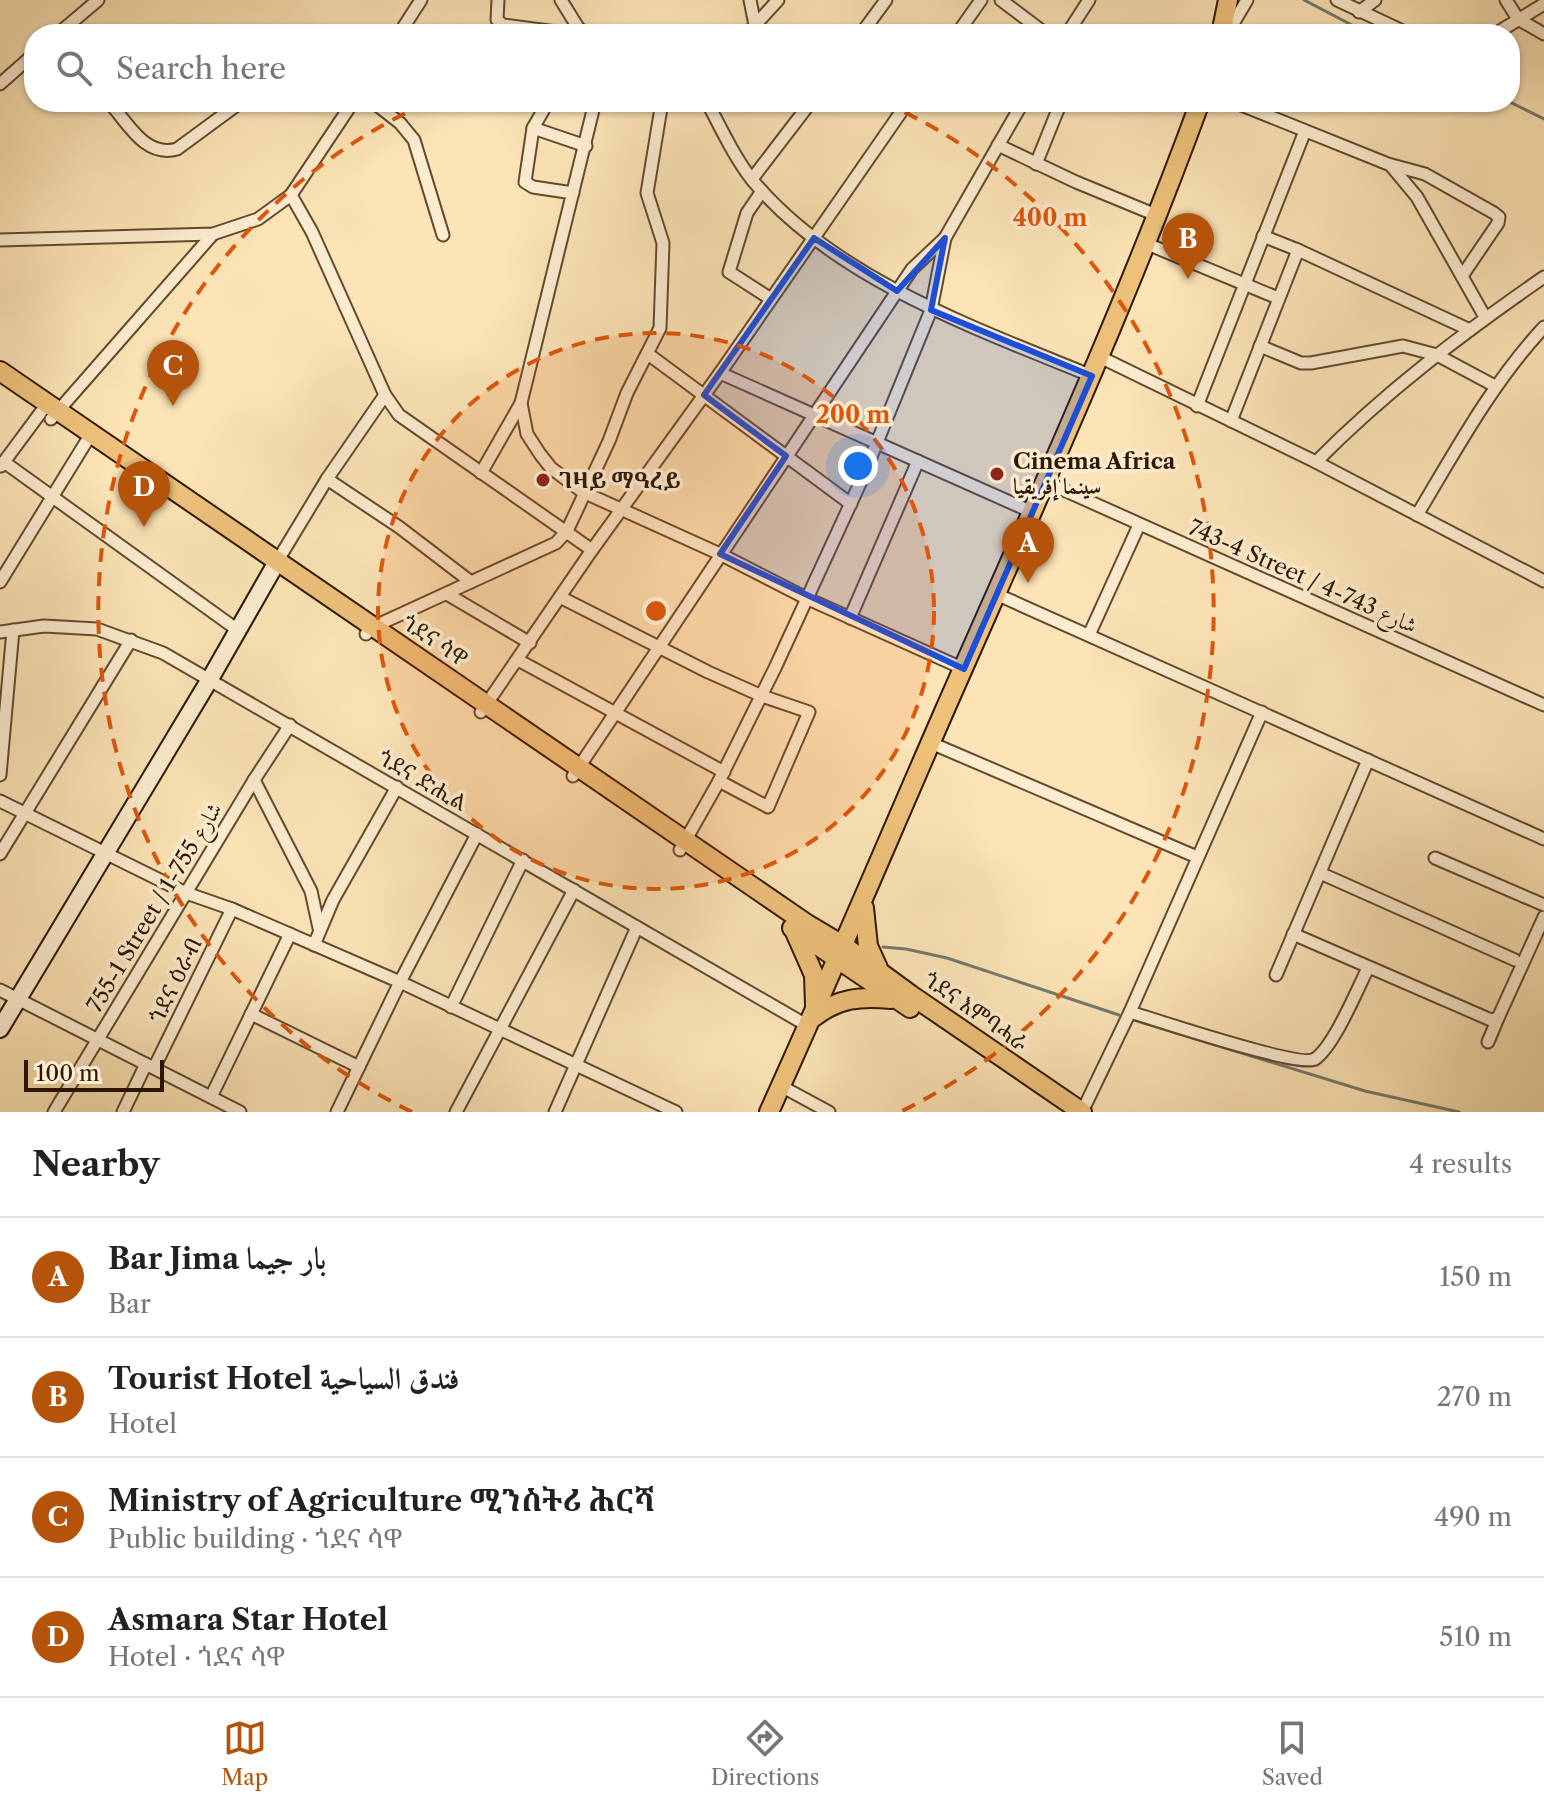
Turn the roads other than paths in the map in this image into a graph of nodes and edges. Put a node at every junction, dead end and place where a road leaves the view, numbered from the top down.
1 (98, 0) edge
2 (421, 0) edge
3 (498, 0) edge
4 (561, 0) edge
5 (750, 0) edge
6 (778, 0) edge
7 (886, 0) edge
8 (981, 0) edge
9 (1001, 0) edge
10 (1089, 0) edge
11 (1228, 0) edge
12 (1247, 0) edge
13 (1337, 0) edge
14 (1375, 0) edge
15 (1506, 0) edge
16 (1544, 4) edge
17 (1359, 12) junction
18 (1518, 19) junction
19 (70, 24) edge
20 (405, 24) edge
21 (502, 24) edge
22 (576, 24) edge
23 (751, 24) edge
24 (756, 24) edge
25 (868, 24) edge
26 (964, 24) edge
27 (1033, 24) edge
28 (1073, 24) edge
29 (1223, 24) edge
30 (1233, 24) edge
31 (1386, 24) edge
32 (1510, 24) edge
33 (1544, 34) edge
34 (24, 63) edge
35 (0, 84) edge
36 (118, 112) edge
37 (227, 112) edge
38 (346, 112) edge
39 (386, 112) edge
40 (542, 112) edge
41 (593, 112) edge
42 (660, 112) edge
43 (713, 112) edge
44 (803, 112) edge
45 (901, 112) edge
46 (1017, 112) edge
47 (1057, 112) edge
48 (1190, 112) edge
49 (1258, 112) edge
50 (533, 128) junction
51 (1305, 131) junction
52 (998, 145) junction
53 (586, 146) junction
54 (1036, 164) junction
55 (1388, 164) junction
56 (752, 179) junction
57 (762, 191) junction
58 (573, 193) junction
59 (291, 195) junction
60 (1156, 215) junction
61 (213, 234) junction
62 (443, 235) dead end
63 (1263, 236) junction
64 (814, 238) junction
65 (945, 238) junction
66 (0, 240) edge
67 (1145, 243) junction
68 (1298, 250) junction
69 (1462, 276) junction
70 (1544, 277) edge
71 (1244, 284) junction
72 (897, 291) junction
73 (1278, 298) junction
74 (771, 299) junction
75 (931, 310) junction
76 (1485, 317) junction
77 (1544, 327) edge
78 (1470, 330) junction
79 (1260, 346) junction
80 (648, 354) junction
81 (1437, 355) junction
82 (1100, 357) junction
83 (0, 371) edge
84 (720, 373) junction
85 (1092, 376) junction
86 (0, 383) edge
87 (1495, 386) junction
88 (385, 395) junction
89 (704, 395) junction
90 (521, 403) junction
91 (1197, 406) junction
92 (813, 413) junction
93 (50, 414) junction
94 (1231, 421) junction
95 (878, 441) junction
96 (86, 442) junction
97 (786, 456) junction
98 (918, 461) junction
99 (1316, 462) junction
100 (2, 464) edge
101 (481, 473) junction
102 (327, 479) junction
103 (1046, 482) junction
104 (583, 492) junction
105 (52, 495) junction
106 (851, 504) junction
107 (620, 511) junction
108 (1032, 512) junction
109 (1417, 515) junction
110 (1139, 525) junction
111 (567, 531) junction
112 (592, 550) junction
113 (720, 554) junction
114 (276, 566) junction
115 (1544, 581) edge
116 (0, 582) edge
117 (471, 582) junction
118 (447, 594) junction
119 (996, 594) junction
120 (560, 597) junction
121 (806, 598) junction
122 (850, 618) junction
123 (370, 630) junction
124 (6, 631) edge
125 (239, 631) junction
126 (1089, 635) junction
127 (131, 640) junction
128 (530, 643) junction
129 (658, 648) junction
130 (518, 660) junction
131 (964, 669) junction
132 (210, 679) junction
133 (762, 696) junction
134 (1544, 705) edge
135 (484, 708) junction
136 (617, 711) junction
137 (1262, 712) junction
138 (290, 725) junction
139 (931, 743) junction
140 (1368, 760) junction
141 (576, 771) junction
142 (0, 775) edge
143 (722, 776) junction
144 (254, 780) junction
145 (397, 787) junction
146 (0, 801) edge
147 (25, 812) junction
148 (477, 834) junction
149 (1544, 839) edge
150 (683, 845) junction
151 (0, 854) edge
152 (106, 854) junction
153 (1197, 857) junction
154 (1435, 858) dead end
155 (523, 860) junction
156 (1320, 873) junction
157 (574, 890) junction
158 (186, 893) junction
159 (862, 904) junction
160 (1544, 905) edge
161 (232, 909) junction
162 (1544, 917) edge
163 (637, 927) junction
164 (800, 927) junction
165 (319, 930) junction
166 (290, 934) junction
167 (1293, 934) junction
168 (314, 945) junction
169 (841, 953) junction
170 (1515, 960) dead end
171 (1368, 968) junction
172 (882, 973) junction
173 (1276, 975) dead end
174 (400, 982) junction
175 (0, 990) edge
176 (18, 998) junction
177 (897, 999) junction
178 (451, 1007) junction
179 (1130, 1012) junction
180 (251, 1014) junction
181 (1498, 1018) junction
182 (811, 1019) junction
183 (0, 1029) edge
184 (498, 1030) junction
185 (97, 1039) junction
186 (1488, 1042) dead end
187 (150, 1066) junction
188 (359, 1067) junction
189 (575, 1067) junction
190 (781, 1086) junction
191 (211, 1097) junction
192 (54, 1112) edge
193 (123, 1112) edge
194 (240, 1112) edge
195 (337, 1112) edge
196 (456, 1112) edge
197 (555, 1112) edge
198 (676, 1112) edge
199 (769, 1112) edge
200 (829, 1112) edge
201 (1060, 1112) edge
202 (1082, 1112) edge

1 - 19 street
2 - 20 street
3 - 21 street
4 - 22 street
5 - 23 street
6 - 24 street
7 - 25 street
8 - 26 street
9 - 27 street
10 - 28 street
11 - 29 main road
12 - 30 street
13 - 17 street
14 - 17 street
15 - 18 street
16 - 18 street
17 - 31 street
18 - 32 street
18 - 33 street
34 - 35 street
36 - 37 street
38 - 59 street
39 - 62 street
40 - 50 street
41 - 53 street
42 - 80 street
43 - 56 street
44 - 56 street
45 - 64 street
46 - 52 street
47 - 54 street
48 - 60 main road
49 - 51 street
50 - 53 street
50 - 58 street
51 - 55 street
51 - 63 street
52 - 54 street
52 - 65 street
53 - 58 street
54 - 60 street
55 - 69 street
55 - 69 street
56 - 57 street
57 - 64 street
57 - 74 street
58 - 90 street
59 - 61 street
59 - 88 street
60 - 67 main road
61 - 66 street
61 - 93 street
63 - 68 street
63 - 71 street
64 - 72 street
64 - 74 street
65 - 72 street
65 - 75 street
67 - 71 street
67 - 82 main road
68 - 73 street
68 - 78 street
69 - 76 street
70 - 76 street
71 - 73 street
71 - 91 street
72 - 75 street
72 - 92 street
73 - 79 street
74 - 84 street
75 - 85 street
75 - 95 street
76 - 78 street
77 - 87 street
78 - 81 street
79 - 81 street
79 - 94 street
80 - 89 street
80 - 104 street
81 - 87 street
81 - 99 street
82 - 85 main road
82 - 91 street
83 - 93 main road, ጎደና ሳዋ
84 - 89 street
84 - 92 street
85 - 103 main road
86 - 93 main road, ጎደና ሳዋ
87 - 109 street
88 - 101 street
88 - 102 street
89 - 97 street
89 - 107 street
90 - 101 street
90 - 104 street
91 - 94 street
92 - 95 street
92 - 97 street
93 - 96 main road, ጎደና ሳዋ
93 - 100 street
93 - 114 main road, ጎደና ሳዋ
94 - 99 street
95 - 98 street
95 - 106 street
96 - 105 street
96 - 114 main road, ጎደና ሳዋ
97 - 106 street
97 - 113 street
98 - 108 street
98 - 122 street
99 - 109 street
100 - 105 street
101 - 111 street
102 - 114 street
102 - 117 street
103 - 108 main road
103 - 110 street, 743-4 Street / شارع 743-4
104 - 107 street
104 - 111 street
105 - 116 street
105 - 125 street
106 - 121 street
107 - 112 street
107 - 113 street
108 - 119 main road
109 - 115 street
110 - 126 street
110 - 134 street, 743-4 Street / شارع 743-4
111 - 112 street
111 - 117 street
112 - 120 street
113 - 121 street
113 - 129 street
114 - 123 main road, ጎደና ሳዋ
114 - 125 street
117 - 118 street
118 - 123 street
118 - 128 street
119 - 126 street
119 - 131 main road
120 - 128 street
120 - 129 street
121 - 122 street
121 - 133 street
122 - 131 street
123 - 135 main road, ጎደና ሳዋ
124 - 127 street, ጎደና ድሒል
124 - 142 street
125 - 132 street
126 - 137 street
127 - 132 street, ጎደና ድሒል
127 - 147 street
128 - 130 street
129 - 133 street
129 - 136 street
130 - 135 street
130 - 136 street
131 - 139 main road
132 - 138 street, ጎደና ድሒል
132 - 152 street
133 - 143 street
133 - 143 street
135 - 141 main road, ጎደና ሳዋ
136 - 141 street
136 - 143 street
137 - 140 street
137 - 153 street
138 - 144 street, 755-1 Street / شارع 755-1
138 - 145 street, ጎደና ድሒል
139 - 153 street
139 - 159 main road
140 - 149 street
140 - 156 street
141 - 150 main road, ጎደና ሳዋ
143 - 150 street
144 - 158 street, 755-1 Street / شارع 755-1
144 - 165 street
145 - 148 street, ጎደና ድሒል
145 - 165 street
146 - 147 street
147 - 151 street
147 - 152 street
148 - 155 street, ጎደና ድሒል
148 - 174 street
150 - 164 main road, ጎደና ሳዋ
152 - 158 street
152 - 176 street
153 - 179 street
154 - 160 street
155 - 157 street, ጎደና ድሒል
155 - 178 street
156 - 167 street
156 - 170 street
157 - 163 street, ጎደና ድሒል
157 - 184 street
158 - 161 street
158 - 185 street, 755-1 Street / شارع 755-1
159 - 164 main road
159 - 169 main road
159 - 172 main road
161 - 166 street
161 - 187 street, ጎደና ዕራብ
162 - 181 street
163 - 182 street, ጎደና ድሒል
163 - 189 street
164 - 169 main road, ጎደና ሳዋ
164 - 182 main road
165 - 168 street
166 - 168 street
166 - 180 street
167 - 171 street
167 - 173 street
168 - 174 street
169 - 172 main road, ጎደና እምባሓራ
169 - 177 main road, ጎደና እምባሓራ
169 - 182 main road
171 - 179 street
171 - 181 street
172 - 202 main road, ጎደና እምባሓራ
174 - 178 street
174 - 188 street
175 - 176 street
176 - 183 street
176 - 185 street
177 - 182 main road
177 - 201 main road, ጎደና እምባሓራ
178 - 184 street
179 - 202 street
180 - 188 street
180 - 191 street
181 - 186 street
182 - 190 main road
184 - 189 street
184 - 196 street
185 - 187 street
185 - 192 street, 755-1 Street / شارع 755-1
187 - 191 street
187 - 193 street, ጎደና ዕራብ
188 - 195 street
189 - 197 street
189 - 198 street
190 - 199 main road
190 - 200 street
191 - 194 street

